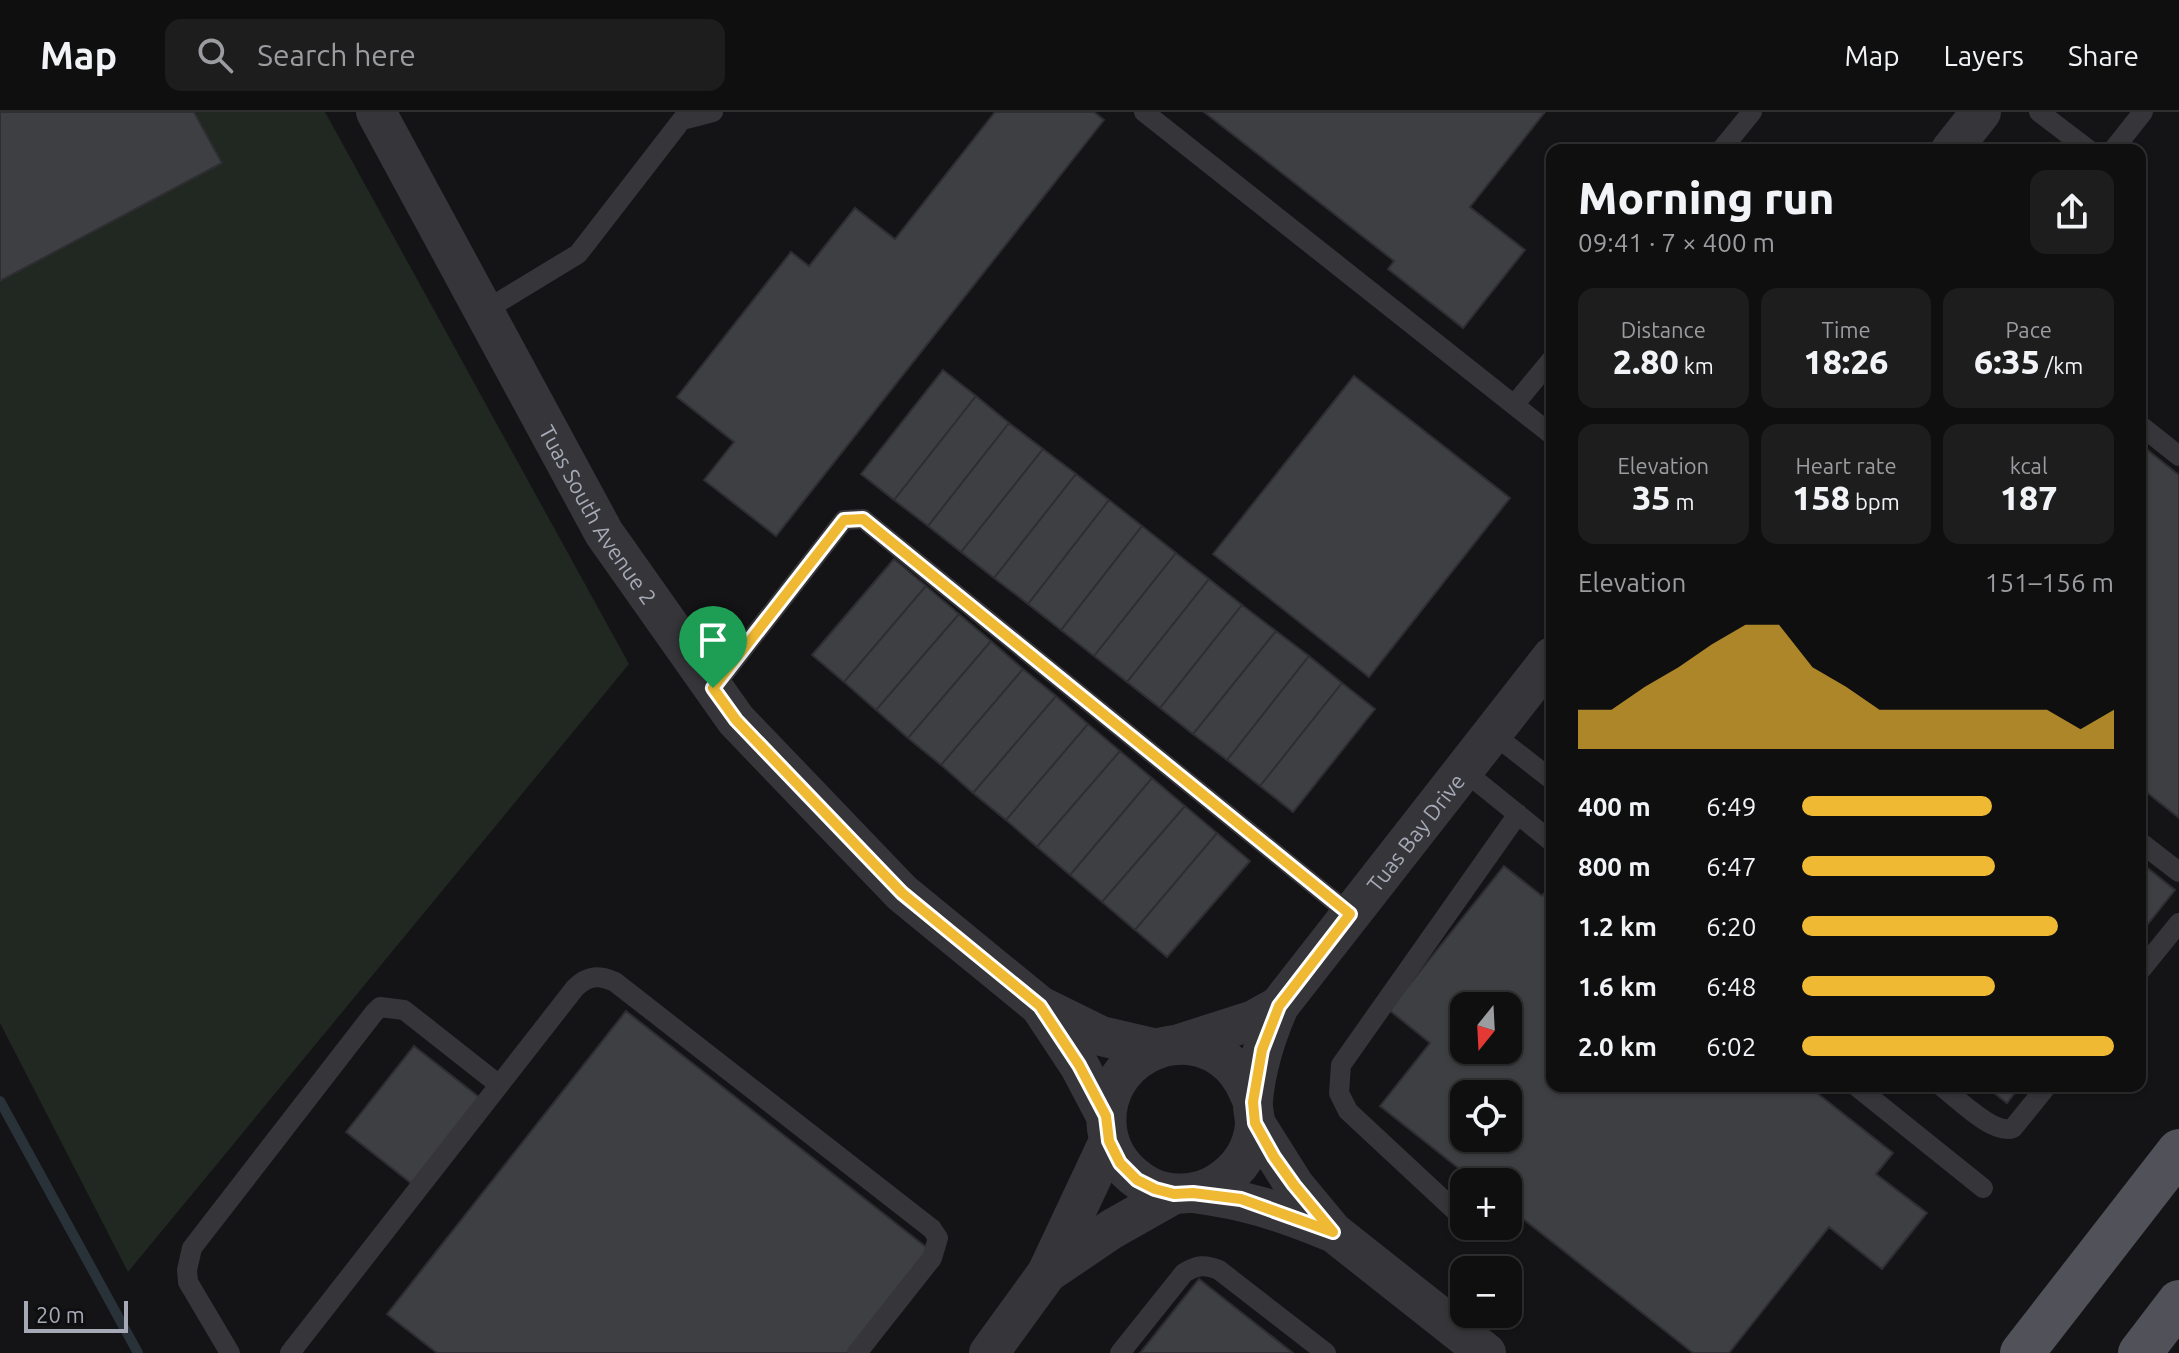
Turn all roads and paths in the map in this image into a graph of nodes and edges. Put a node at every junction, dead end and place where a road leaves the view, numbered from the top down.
1 (376, 112) edge
2 (713, 112) edge
3 (1144, 112) edge
4 (1752, 112) edge
5 (1981, 112) edge
6 (2039, 112) edge
7 (2143, 112) edge
8 (685, 116) edge
9 (1726, 144) edge
10 (1956, 144) edge
11 (2081, 144) edge
12 (2118, 144) edge
13 (484, 311) junction
14 (1546, 366) edge
15 (1514, 405) junction
16 (1546, 430) edge
17 (2146, 430) edge
18 (2179, 456) edge
19 (1546, 665) edge
20 (713, 688) junction
21 (1492, 733) junction
22 (1463, 770) junction
23 (1546, 775) edge
24 (1518, 814) junction
25 (1546, 837) edge
26 (2146, 847) edge
27 (2179, 872) edge
28 (1350, 914) junction
29 (2179, 923) edge
30 (2146, 964) edge
31 (1040, 1006) junction
32 (1279, 1006) junction
33 (1166, 1047) junction
34 (498, 1084) junction
35 (1863, 1092) edge
36 (1949, 1092) edge
37 (2042, 1092) edge
38 (1254, 1112) junction
39 (1107, 1128) junction
40 (2179, 1151) edge
41 (1983, 1188) dead end
42 (1183, 1193) junction
43 (1450, 1206) edge
44 (1333, 1232) junction
45 (1047, 1273) junction
46 (2179, 1302) edge
47 (230, 1353) edge
48 (290, 1353) edge
49 (857, 1353) edge
50 (989, 1353) edge
51 (1120, 1353) edge
52 (1326, 1353) edge
53 (1486, 1353) edge
54 (2022, 1353) edge
55 (2140, 1353) edge

1 - 13 street, Tuas South Avenue 2
2 - 8 lane
3 - 15 lane
4 - 9 lane
5 - 10 street
6 - 11 lane
7 - 12 lane
8 - 13 lane
13 - 20 street, Tuas South Avenue 2
14 - 15 lane
15 - 16 lane
17 - 18 lane
19 - 21 street, Tuas Bay Drive
20 - 28 lane
20 - 31 street, Tuas South Avenue 2
21 - 22 street, Tuas Bay Drive
21 - 23 lane
22 - 24 lane
22 - 28 street, Tuas Bay Drive
24 - 25 lane
24 - 43 lane
26 - 27 lane
28 - 32 street, Tuas Bay Drive
29 - 30 lane
31 - 33 street, Tuas South Avenue 2
31 - 39 street, Tuas South Avenue 2
32 - 33 street, Tuas Bay Drive
32 - 38 street, Tuas Bay Drive
33 - 38 street
33 - 39 street
34 - 47 lane
34 - 48 lane
34 - 49 lane
35 - 41 lane
36 - 37 lane
38 - 42 street
38 - 44 street
39 - 42 street
39 - 45 street
40 - 54 main road
42 - 44 street
42 - 45 street
44 - 53 street
45 - 50 street
46 - 55 main road
51 - 52 lane

